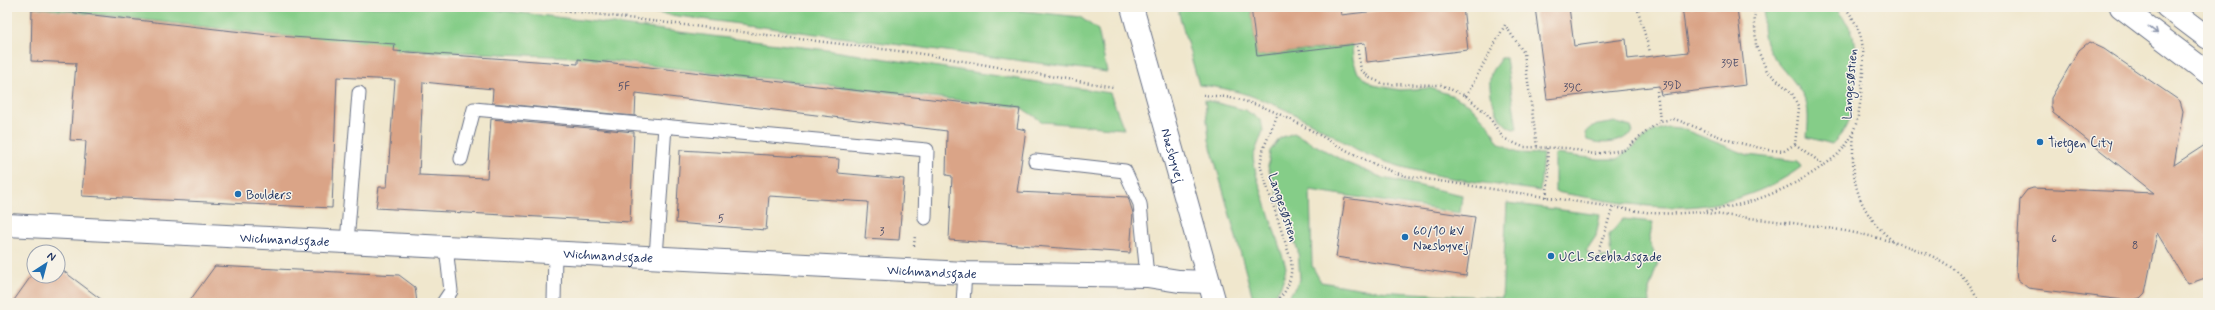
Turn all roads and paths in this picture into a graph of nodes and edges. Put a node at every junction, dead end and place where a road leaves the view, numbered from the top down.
1 (537, 7) edge
2 (1132, 7) edge
3 (1347, 7) edge
4 (1637, 7) edge
5 (1754, 7) edge
6 (1845, 7) edge
7 (2121, 7) edge
8 (2167, 7) edge
9 (1347, 11) dead end
10 (2208, 38) edge
11 (1357, 46) dead end
12 (1650, 52) dead end
13 (2208, 73) edge
14 (1113, 87) dead end
15 (1657, 91) dead end
16 (359, 93) dead end
17 (1203, 95) dead end
18 (1466, 96) junction
19 (1278, 114) junction
20 (1660, 121) junction
21 (665, 126) junction
22 (1854, 130) junction
23 (1795, 144) junction
24 (1537, 147) junction
25 (1548, 147) junction
26 (461, 159) dead end
27 (1034, 161) dead end
28 (1824, 165) junction
29 (1546, 197) junction
30 (1612, 207) junction
31 (1702, 212) junction
32 (925, 218) joint
33 (7, 225) edge
34 (347, 242) junction
35 (1897, 244) junction
36 (446, 247) junction
37 (555, 252) junction
38 (656, 257) junction
39 (1596, 258) dead end
40 (912, 270) junction
41 (965, 273) junction
42 (1147, 276) junction
43 (1209, 282) junction
44 (442, 303) edge
45 (554, 303) edge
46 (963, 303) edge
47 (1215, 303) edge
48 (1273, 303) edge
49 (1980, 303) edge

1 - 14 path
2 - 43 street, Næsbyvej
3 - 9 path
4 - 12 path
5 - 23 path
6 - 22 path, Langesøstien
7 -> 13 street
8 - 10 street
11 - 18 path
15 - 20 path
16 - 34 lane
17 - 19 path, Langesøstien
18 - 24 path
18 - 24 path
19 - 29 path, Langesøstien
19 - 48 path, Langesøstien
20 - 23 path
20 - 25 path
21 - 26 lane
21 - 32 lane
21 - 38 lane
22 - 28 path, Langesøstien
22 - 35 path
23 - 28 path
24 - 25 path
25 - 29 path
27 - 42 lane
28 - 31 path, Langesøstien
29 - 30 path, Langesøstien
30 - 31 path, Langesøstien
30 - 39 path
31 - 35 path
32 - 40 path
33 - 34 street, Wichmandsgade
34 - 36 street, Wichmandsgade
35 - 49 path
36 - 37 street, Wichmandsgade
36 - 44 lane
37 - 38 street, Wichmandsgade
37 - 45 lane
38 - 40 street, Wichmandsgade
40 - 41 street, Wichmandsgade
41 - 42 street, Wichmandsgade
41 - 46 lane
42 - 43 street, Wichmandsgade
43 - 47 street, Næsbyvej

